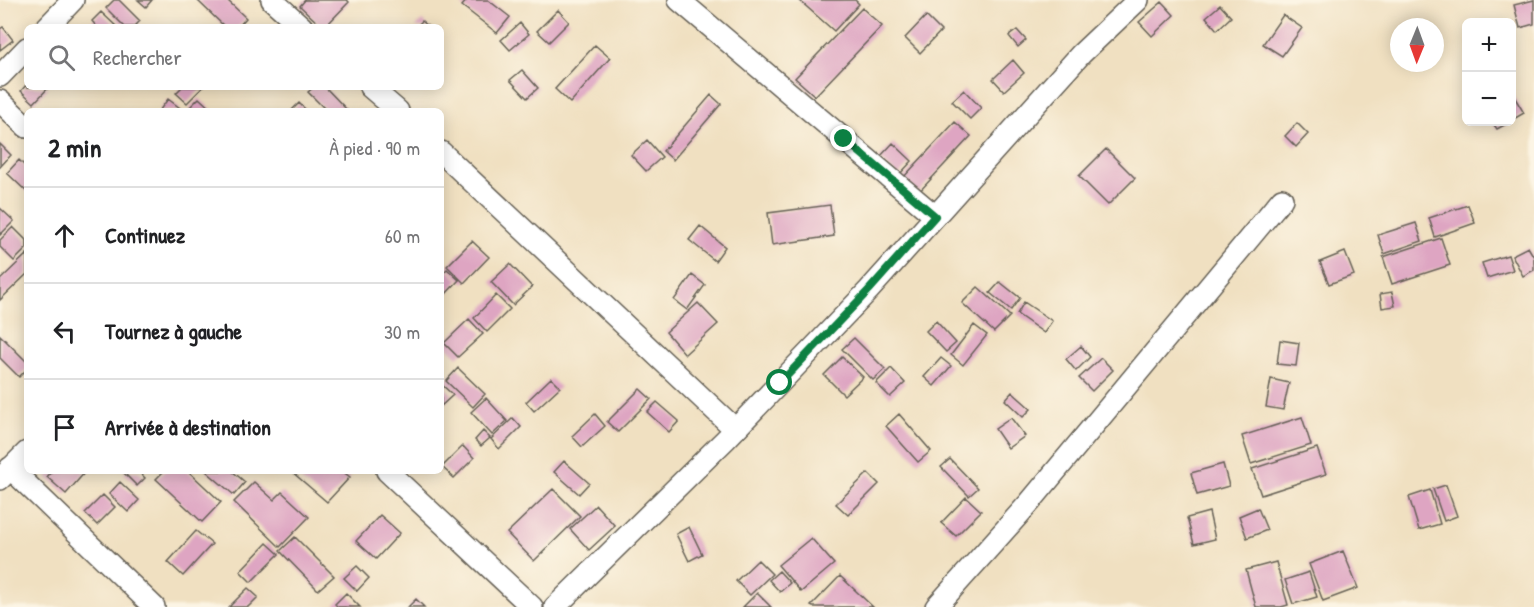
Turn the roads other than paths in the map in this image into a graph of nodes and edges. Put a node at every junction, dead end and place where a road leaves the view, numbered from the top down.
1 (73, 0) edge
2 (272, 0) edge
3 (679, 0) edge
4 (1138, 0) edge
5 (50, 24) edge
6 (299, 24) edge
7 (24, 51) edge
8 (0, 76) edge
9 (374, 90) edge
10 (0, 101) edge
11 (394, 108) edge
12 (24, 124) edge
13 (444, 155) edge
14 (1282, 199) dead end
15 (935, 216) junction
16 (735, 429) junction
17 (24, 455) edge
18 (5, 473) edge
19 (390, 474) edge
20 (154, 607) edge
21 (532, 607) edge
22 (555, 607) edge
23 (936, 607) edge

1 - 5 street
2 - 6 street
3 - 15 street
4 - 15 street
7 - 8 street
9 - 11 street
10 - 12 street
13 - 16 street
14 - 23 street
15 - 16 street
16 - 22 street
17 - 18 street
18 - 20 street
19 - 21 street

